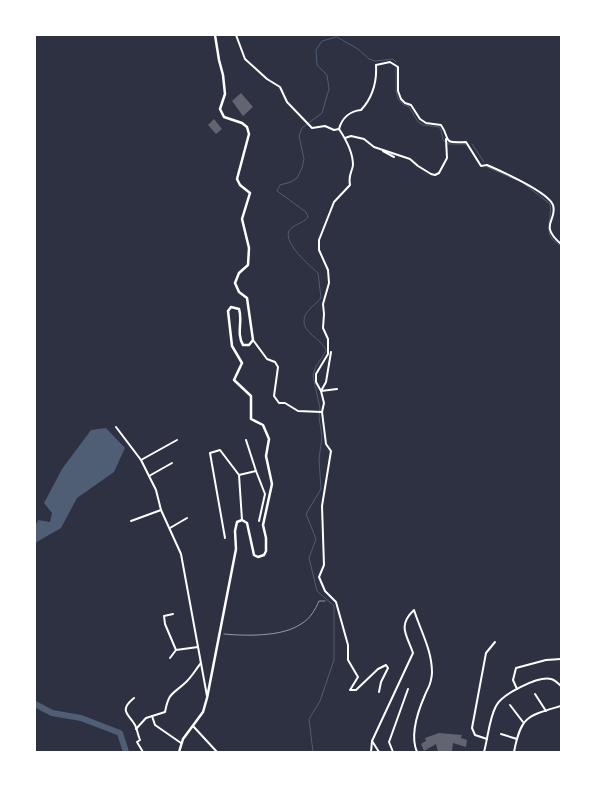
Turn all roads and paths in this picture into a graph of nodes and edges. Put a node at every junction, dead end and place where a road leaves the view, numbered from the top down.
1 (215, 35) edge
2 (236, 35) edge
3 (339, 129) junction
4 (345, 138) junction
5 (446, 139) junction
6 (381, 149) junction
7 (394, 157) dead end
8 (561, 244) edge
9 (253, 340) junction
10 (331, 352) dead end
11 (337, 389) dead end
12 (321, 391) junction
13 (322, 412) junction
14 (116, 427) dead end
15 (178, 440) dead end
16 (246, 440) dead end
17 (141, 460) junction
18 (172, 463) dead end
19 (256, 471) junction
20 (239, 474) junction
21 (149, 476) junction
22 (161, 510) junction
23 (187, 518) dead end
24 (242, 520) junction
25 (131, 521) dead end
26 (259, 521) dead end
27 (170, 528) junction
28 (224, 538) dead end
29 (325, 601) dead end
30 (173, 614) dead end
31 (220, 633) junction
32 (496, 642) dead end
33 (198, 647) junction
34 (176, 650) junction
35 (170, 658) dead end
36 (561, 659) edge
37 (201, 663) junction
38 (204, 684) junction
39 (561, 686) edge
40 (210, 687) junction
41 (408, 689) dead end
42 (517, 689) junction
43 (379, 692) dead end
44 (535, 694) dead end
45 (134, 698) dead end
46 (207, 698) junction
47 (510, 705) dead end
48 (561, 706) edge
49 (546, 711) junction
50 (152, 716) junction
51 (523, 722) junction
52 (192, 726) junction
53 (136, 730) junction
54 (500, 734) dead end
55 (487, 739) junction
56 (517, 739) junction
57 (372, 741) junction
58 (181, 742) junction
59 (143, 752) edge
60 (179, 752) edge
61 (217, 752) edge
62 (371, 752) edge
63 (379, 752) edge
64 (393, 752) edge
65 (416, 752) edge
66 (484, 752) edge
67 (514, 752) edge

1 - 9 street
2 - 3 street
3 - 4 street
3 - 5 street
4 - 6 street
4 - 12 street
5 - 6 street
5 - 8 street
6 - 7 street
9 - 13 street
9 - 24 street
10 - 12 street
11 - 12 street
12 - 13 street
13 - 43 street
14 - 17 street
15 - 17 street
16 - 19 street
17 - 21 street
18 - 21 street
19 - 20 street
19 - 26 street
20 - 24 street
20 - 28 street
21 - 22 street
22 - 25 street
22 - 27 street
23 - 27 street
24 - 31 street
27 - 33 street
29 - 31 path
30 - 34 street
31 - 40 street
32 - 55 street
33 - 34 street
33 - 37 street
34 - 35 street
36 - 42 street
37 - 38 street
37 - 50 street
38 - 40 street
38 - 46 street
39 - 42 street
40 - 46 street
41 - 64 street
42 - 55 street
44 - 49 street
45 - 53 street
46 - 52 street
47 - 51 street
48 - 49 street
49 - 51 street
50 - 53 street
50 - 58 street
51 - 56 street
52 - 58 street
52 - 61 street
53 - 59 street
54 - 56 street
55 - 66 street
56 - 67 street
57 - 62 street
57 - 63 street
57 - 65 street
58 - 60 street

